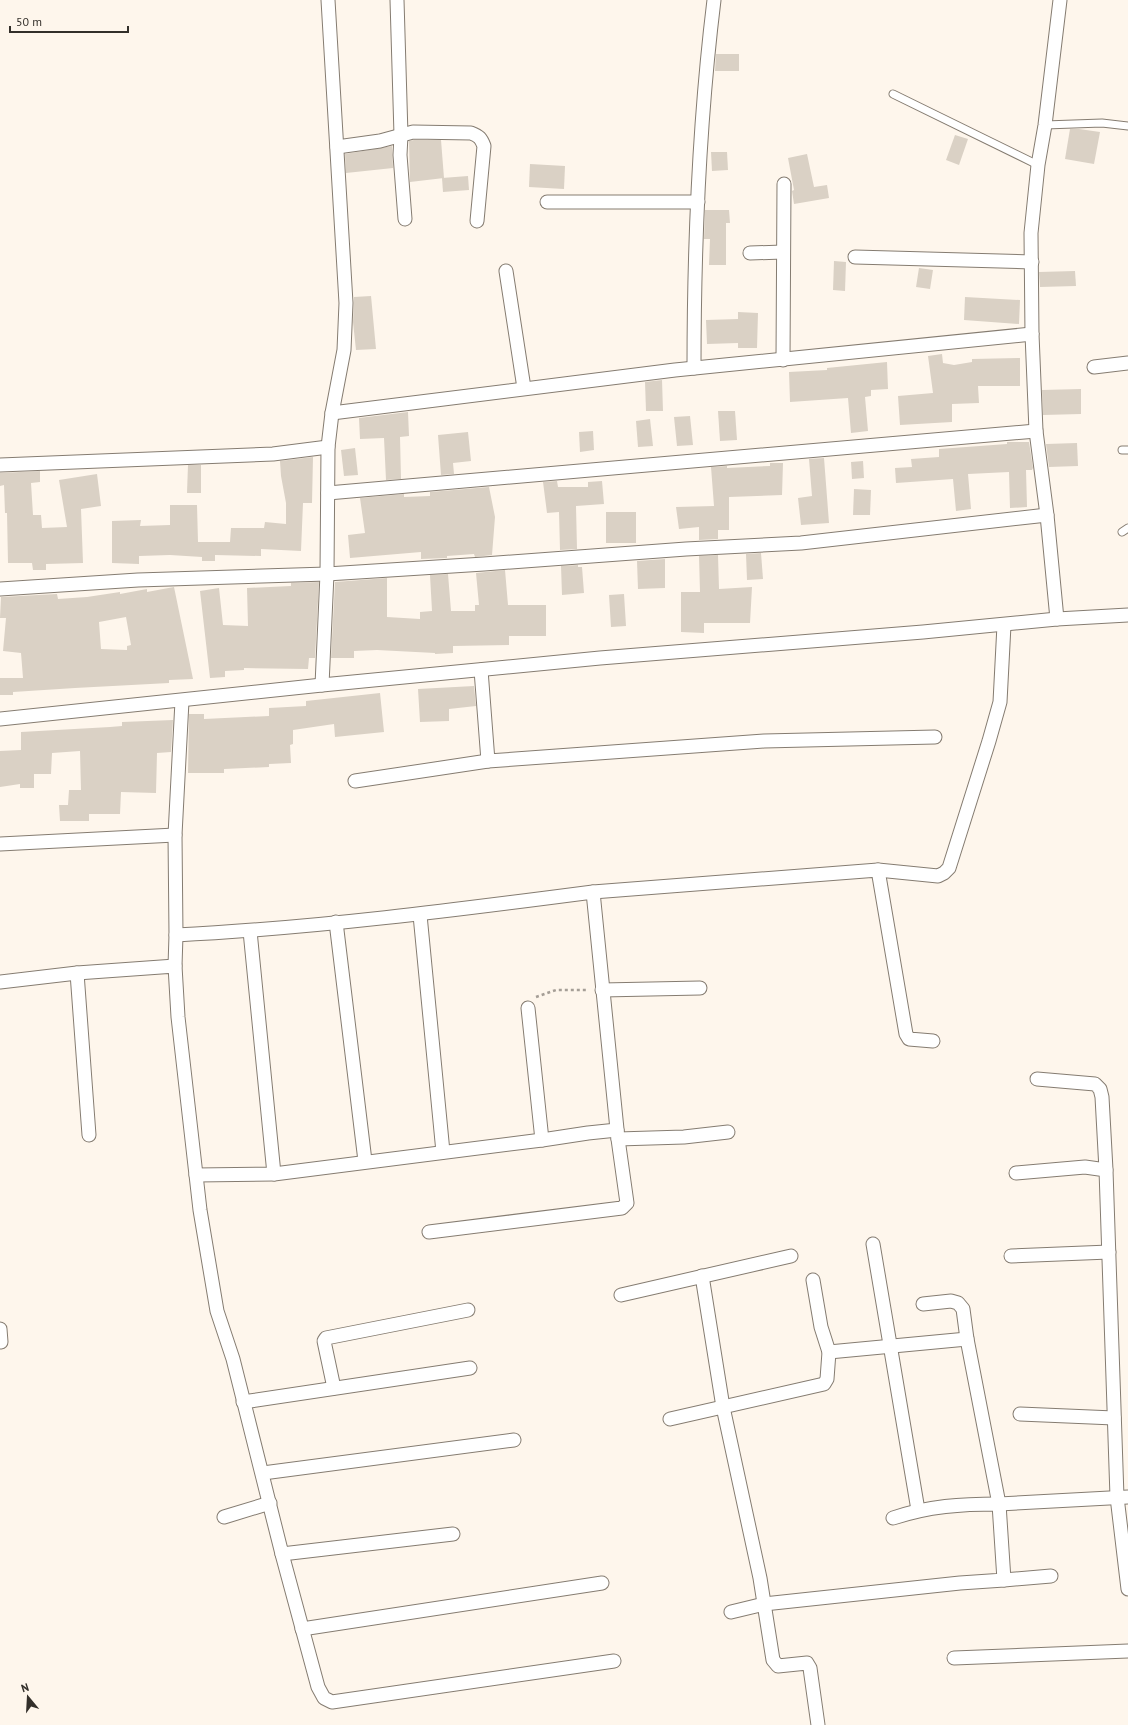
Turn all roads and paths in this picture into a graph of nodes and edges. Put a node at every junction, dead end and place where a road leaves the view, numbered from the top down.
1 (328, 0) edge
2 (397, 0) edge
3 (714, 0) edge
4 (1060, 0) edge
5 (893, 94) dead end
6 (1045, 125) junction
7 (1128, 126) edge
8 (401, 135) junction
9 (337, 147) junction
10 (1038, 165) junction
11 (784, 184) dead end
12 (547, 202) dead end
13 (698, 202) junction
14 (405, 219) dead end
15 (477, 221) dead end
16 (783, 252) junction
17 (750, 253) dead end
18 (855, 257) dead end
19 (1032, 262) junction
20 (506, 271) dead end
21 (1032, 334) junction
22 (783, 360) junction
23 (1128, 363) edge
24 (1094, 367) dead end
25 (694, 368) junction
26 (524, 388) junction
27 (332, 413) junction
28 (1036, 431) junction
29 (328, 447) junction
30 (0, 465) edge
31 (328, 494) junction
32 (1047, 515) junction
33 (327, 574) junction
34 (0, 588) edge
35 (1128, 615) edge
36 (1057, 620) junction
37 (1004, 625) junction
38 (481, 670) junction
39 (322, 685) junction
40 (182, 701) junction
41 (0, 719) edge
42 (936, 737) dead end
43 (488, 761) junction
44 (355, 780) dead end
45 (175, 835) junction
46 (0, 844) edge
47 (878, 870) junction
48 (593, 892) junction
49 (420, 915) junction
50 (336, 922) junction
51 (250, 931) junction
52 (176, 935) junction
53 (175, 966) junction
54 (77, 973) junction
55 (0, 982) edge
56 (700, 988) dead end
57 (602, 990) junction
58 (528, 1008) joint
59 (933, 1041) dead end
60 (1037, 1078) dead end
61 (728, 1132) dead end
62 (618, 1135) junction
63 (89, 1136) dead end
64 (542, 1140) junction
65 (443, 1152) junction
66 (365, 1161) junction
67 (1106, 1170) junction
68 (1016, 1173) dead end
69 (274, 1174) junction
70 (196, 1175) junction
71 (429, 1232) dead end
72 (873, 1244) dead end
73 (1109, 1252) junction
74 (791, 1256) dead end
75 (1011, 1256) dead end
76 (702, 1276) junction
77 (813, 1280) dead end
78 (621, 1295) dead end
79 (923, 1304) dead end
80 (468, 1310) dead end
81 (967, 1339) junction
82 (890, 1346) junction
83 (829, 1352) junction
84 (470, 1368) dead end
85 (334, 1388) junction
86 (243, 1402) junction
87 (723, 1407) junction
88 (1020, 1414) dead end
89 (670, 1418) dead end
90 (1114, 1418) junction
91 (514, 1440) dead end
92 (262, 1473) junction
93 (1122, 1497) edge
94 (270, 1504) junction
95 (999, 1504) junction
96 (918, 1510) junction
97 (224, 1517) dead end
98 (893, 1518) dead end
99 (453, 1534) dead end
100 (282, 1554) junction
101 (1051, 1576) dead end
102 (1004, 1580) junction
103 (602, 1583) dead end
104 (1128, 1589) edge
105 (764, 1604) junction
106 (731, 1612) dead end
107 (302, 1629) junction
108 (1128, 1651) edge
109 (954, 1658) dead end
110 (614, 1661) dead end
111 (818, 1725) edge

1 - 9 street
2 - 8 street
3 - 13 street
4 - 6 street
5 - 10 lane
6 - 7 lane
6 - 10 street
8 - 9 street
8 - 14 street
8 - 15 street
9 - 27 street
10 - 19 street
11 - 16 street
12 - 13 street
13 - 25 street
16 - 17 street
16 - 22 street
18 - 19 street
19 - 21 street
20 - 26 street
21 - 22 street
21 - 28 street
22 - 25 street
23 - 24 street
25 - 26 street
26 - 27 street
27 - 29 street
28 - 31 street
28 - 32 street
29 - 30 street
29 - 31 street
31 - 33 street
32 - 33 street
32 - 36 street
33 - 34 street
33 - 39 street
35 - 36 street
36 - 37 street
37 - 38 street
37 - 47 street
38 - 39 street
38 - 43 street
39 - 40 street
40 - 41 street
40 - 45 street
42 - 43 street
43 - 44 street
45 - 46 street
45 - 52 street
47 - 48 street
47 - 59 street
48 - 49 street
48 - 57 street
49 - 50 street
49 - 65 street
50 - 51 street
50 - 66 street
51 - 52 street
51 - 69 street
52 - 53 street
53 - 54 street
53 - 70 street
54 - 55 street
54 - 63 street
56 - 57 street
57 - 58 path
57 - 62 street
58 - 64 street
60 - 67 street
61 - 62 street
62 - 64 street
62 - 71 street
64 - 65 street
65 - 66 street
66 - 69 street
67 - 68 street
67 - 73 street
69 - 70 street
70 - 86 street
72 - 82 street
73 - 75 street
73 - 90 street
74 - 76 street
76 - 78 street
76 - 87 street
77 - 83 street
79 - 81 street
80 - 85 street
81 - 82 street
81 - 95 street
82 - 83 street
82 - 96 street
83 - 87 street
84 - 85 street
85 - 86 street
86 - 92 street
87 - 89 street
87 - 105 street
88 - 90 street
90 - 93 street
91 - 92 street
92 - 94 street
93 - 95 street
93 - 104 street
94 - 97 street
94 - 100 street
95 - 96 street
95 - 102 street
96 - 98 street
99 - 100 street
100 - 107 street
101 - 102 street
102 - 105 street
103 - 107 street
105 - 106 street
105 - 111 street
107 - 110 street
108 - 109 street

